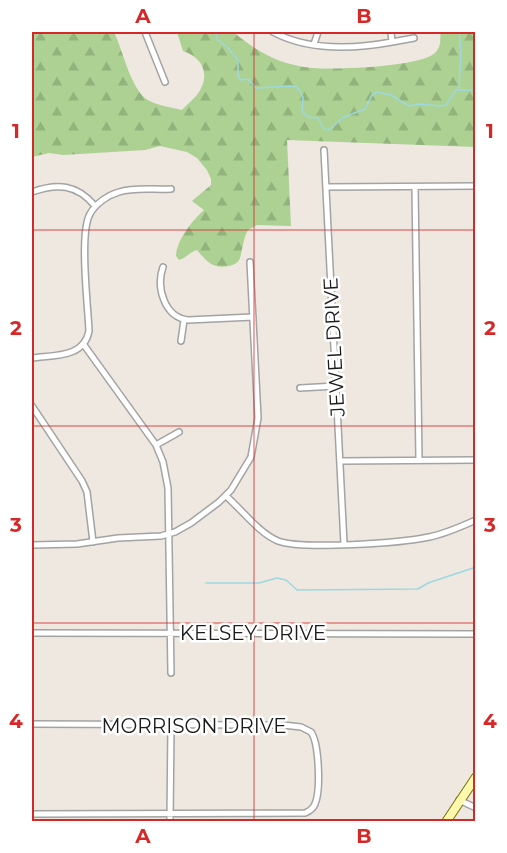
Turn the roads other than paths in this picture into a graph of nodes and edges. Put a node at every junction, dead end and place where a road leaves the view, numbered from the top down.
1 (145, 32) edge
2 (273, 32) edge
3 (318, 32) edge
4 (391, 32) edge
5 (414, 38) dead end
6 (392, 42) junction
7 (314, 44) junction
8 (165, 82) dead end
9 (324, 150) dead end
10 (476, 186) edge
11 (326, 187) junction
12 (415, 187) junction
13 (171, 189) dead end
14 (32, 192) edge
15 (95, 206) junction
16 (250, 262) dead end
17 (163, 267) dead end
18 (253, 317) junction
19 (184, 320) junction
20 (181, 341) dead end
21 (84, 345) junction
22 (32, 358) edge
23 (336, 386) junction
24 (300, 388) dead end
25 (32, 406) edge
26 (179, 432) dead end
27 (156, 445) junction
28 (419, 460) junction
29 (476, 460) edge
30 (340, 461) junction
31 (226, 496) junction
32 (476, 519) edge
33 (169, 534) junction
34 (93, 542) junction
35 (344, 544) junction
36 (32, 545) edge
37 (32, 633) edge
38 (170, 633) junction
39 (476, 634) edge
40 (171, 673) dead end
41 (32, 724) edge
42 (171, 726) junction
43 (476, 777) edge
44 (459, 800) junction
45 (476, 808) edge
46 (32, 814) edge
47 (170, 814) junction
48 (170, 822) edge
49 (446, 822) edge

1 - 8 street
2 - 7 street
3 - 7 street
4 - 6 street
5 - 6 street
6 - 7 street
9 - 11 street, JEWEL DRIVE
10 - 12 street
11 - 12 street
11 - 23 street, JEWEL DRIVE
12 - 28 street
13 - 15 street
14 - 15 street
15 - 21 street
16 - 18 street
17 - 19 street
18 - 19 street
18 - 31 street
19 - 20 street
21 - 22 street
21 - 27 street
23 - 24 street
23 - 30 street, JEWEL DRIVE
25 - 34 street
26 - 27 street
27 - 33 street
28 - 29 street
28 - 30 street
30 - 35 street, JEWEL DRIVE
31 - 33 street
31 - 35 street
32 - 35 street
33 - 34 street
33 - 38 street
34 - 36 street
37 - 38 street, KELSEY DRIVE
38 - 39 street, KELSEY DRIVE
38 - 40 street
41 - 42 street, MORRISON DRIVE
42 - 47 street
42 - 47 street, MORRISON DRIVE
43 - 44 main road
44 - 45 street
44 - 49 main road
46 - 47 street
47 - 48 street

